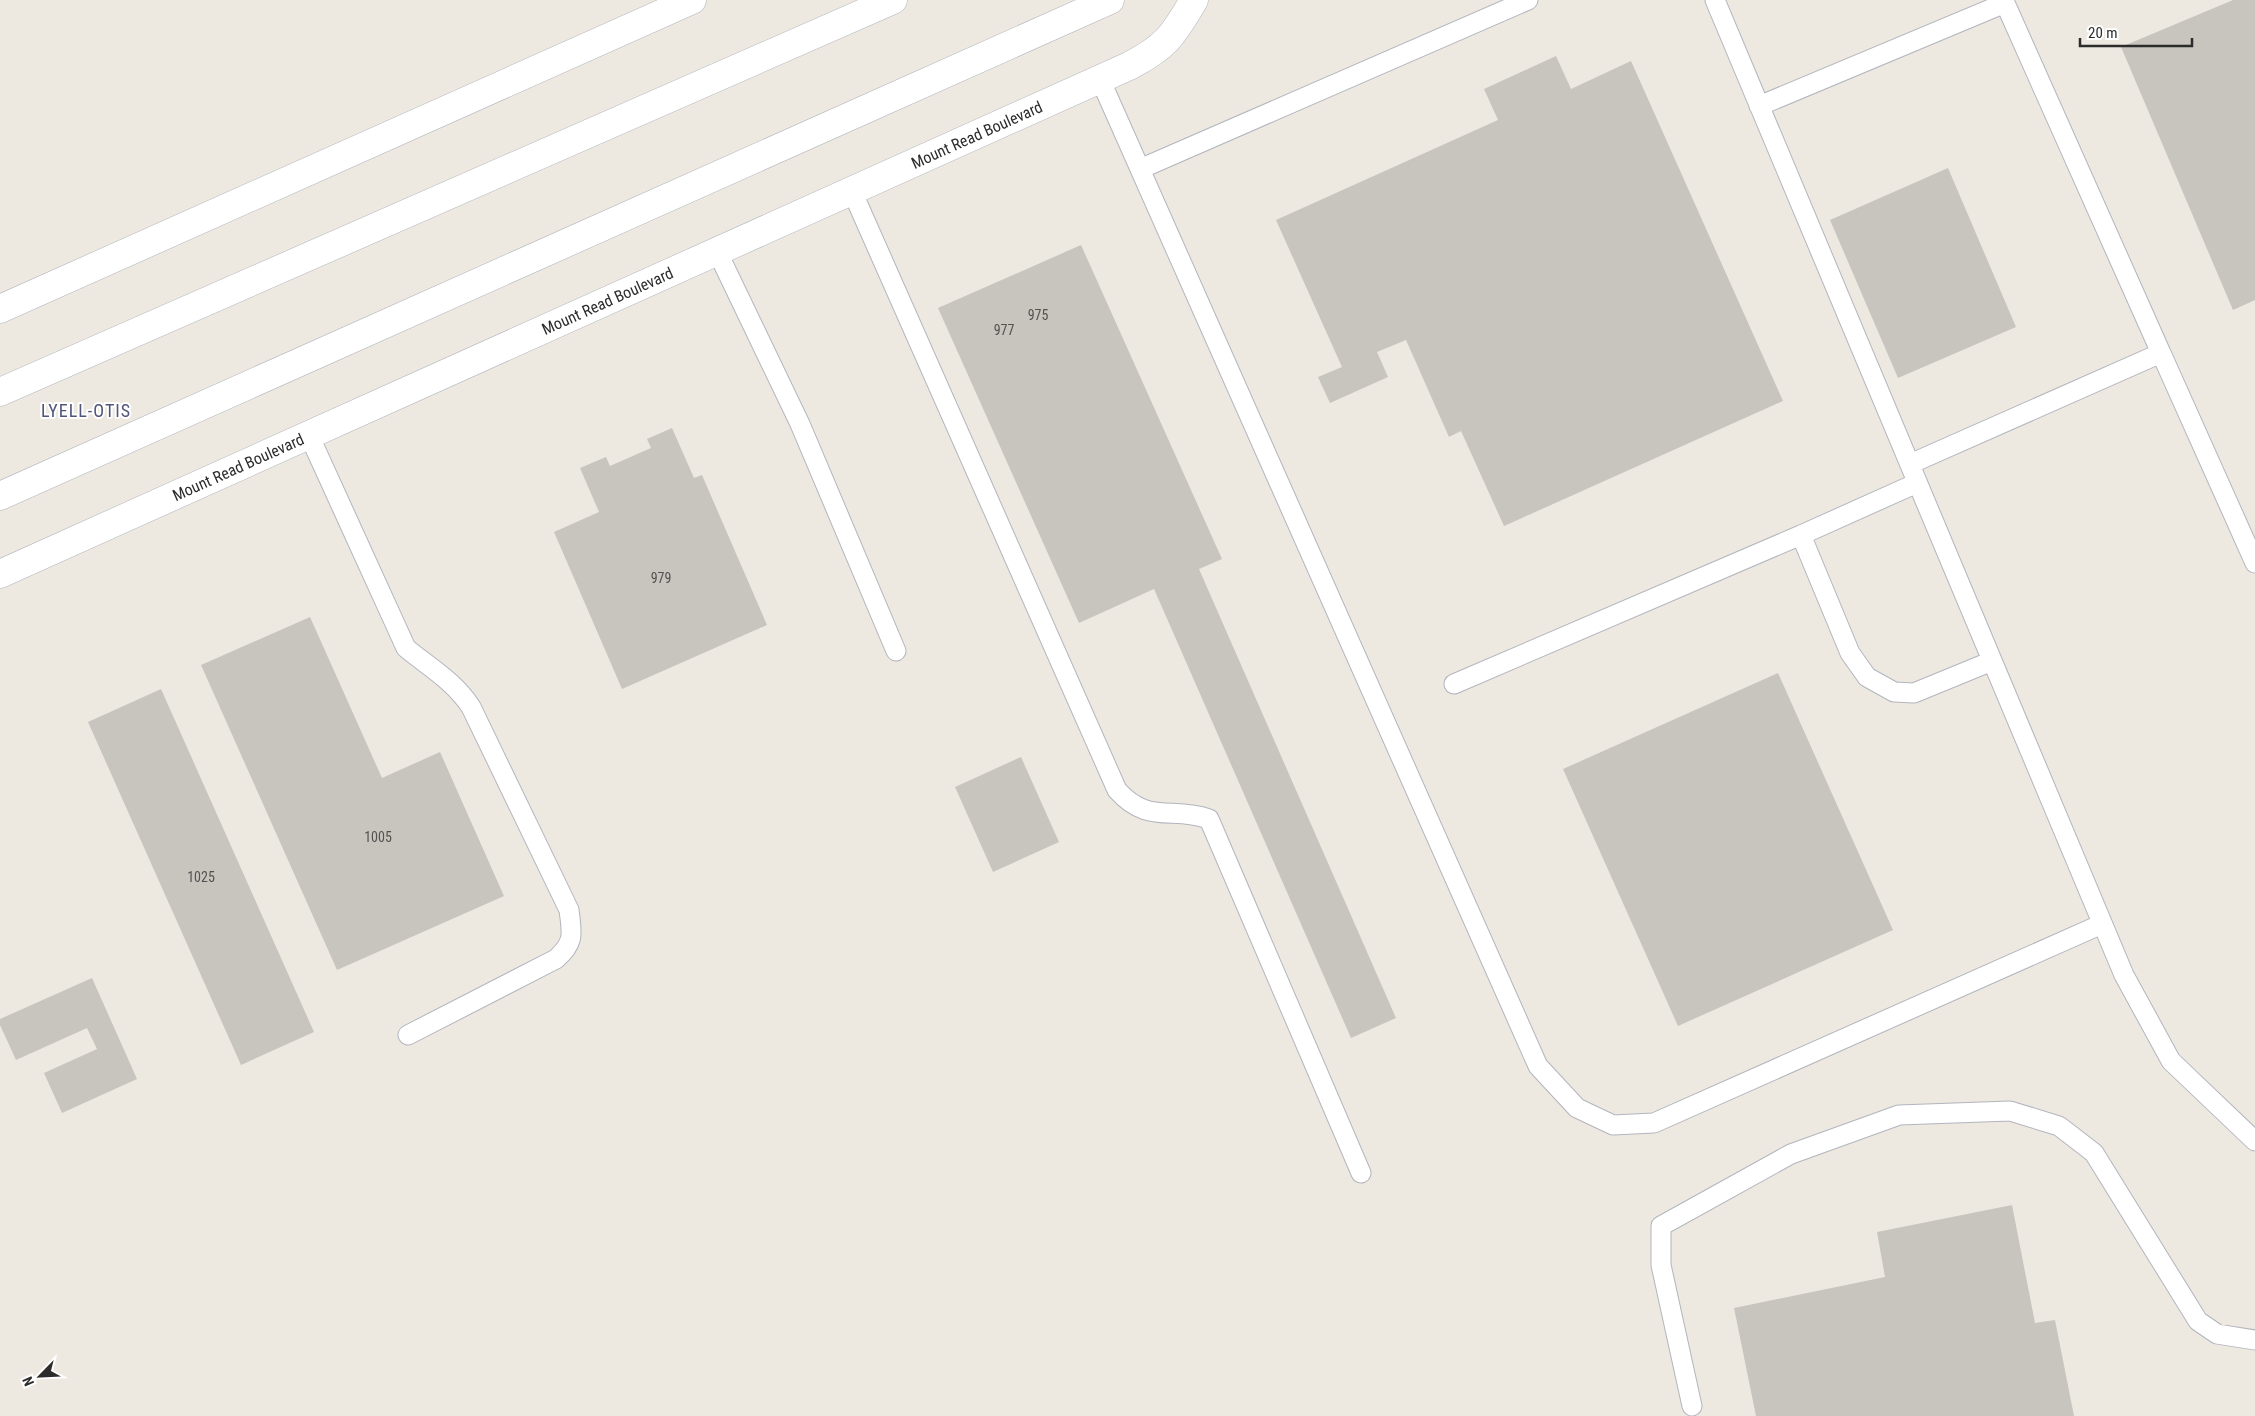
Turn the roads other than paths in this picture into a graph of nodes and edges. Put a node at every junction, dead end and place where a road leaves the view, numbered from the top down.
1 (692, 0) edge
2 (893, 0) edge
3 (1110, 0) edge
4 (1194, 0) edge
5 (1528, 0) edge
6 (1715, 0) edge
7 (2004, 2) edge
8 (1100, 79) junction
9 (1759, 106) junction
10 (1140, 169) junction
11 (852, 190) junction
12 (717, 251) junction
13 (0, 309) edge
14 (2160, 353) junction
15 (0, 392) edge
16 (309, 435) junction
17 (1910, 464) junction
18 (1918, 483) junction
19 (0, 496) edge
20 (1801, 535) junction
21 (2255, 563) edge
22 (0, 574) edge
23 (896, 652) dead end
24 (1992, 661) junction
25 (1454, 684) dead end
26 (2102, 924) junction
27 (408, 1035) dead end
28 (2255, 1141) edge
29 (1361, 1173) dead end
30 (2255, 1340) edge
31 (1692, 1406) dead end

1 - 13 main road
2 - 15 main road
3 - 19 main road
4 - 8 main road, Mount Read Boulevard
5 - 10 lane
6 - 9 lane
7 - 9 lane
7 - 14 lane
8 - 10 lane
8 - 11 main road, Mount Read Boulevard
9 - 17 lane
10 - 26 lane
11 - 12 main road, Mount Read Boulevard
11 - 29 lane
12 - 16 main road, Mount Read Boulevard
12 - 23 lane
14 - 17 lane
14 - 21 lane
16 - 22 main road, Mount Read Boulevard
16 - 27 lane
17 - 18 lane
18 - 20 lane
18 - 24 lane
20 - 24 lane
20 - 25 lane
24 - 26 lane
26 - 28 lane
30 - 31 lane

